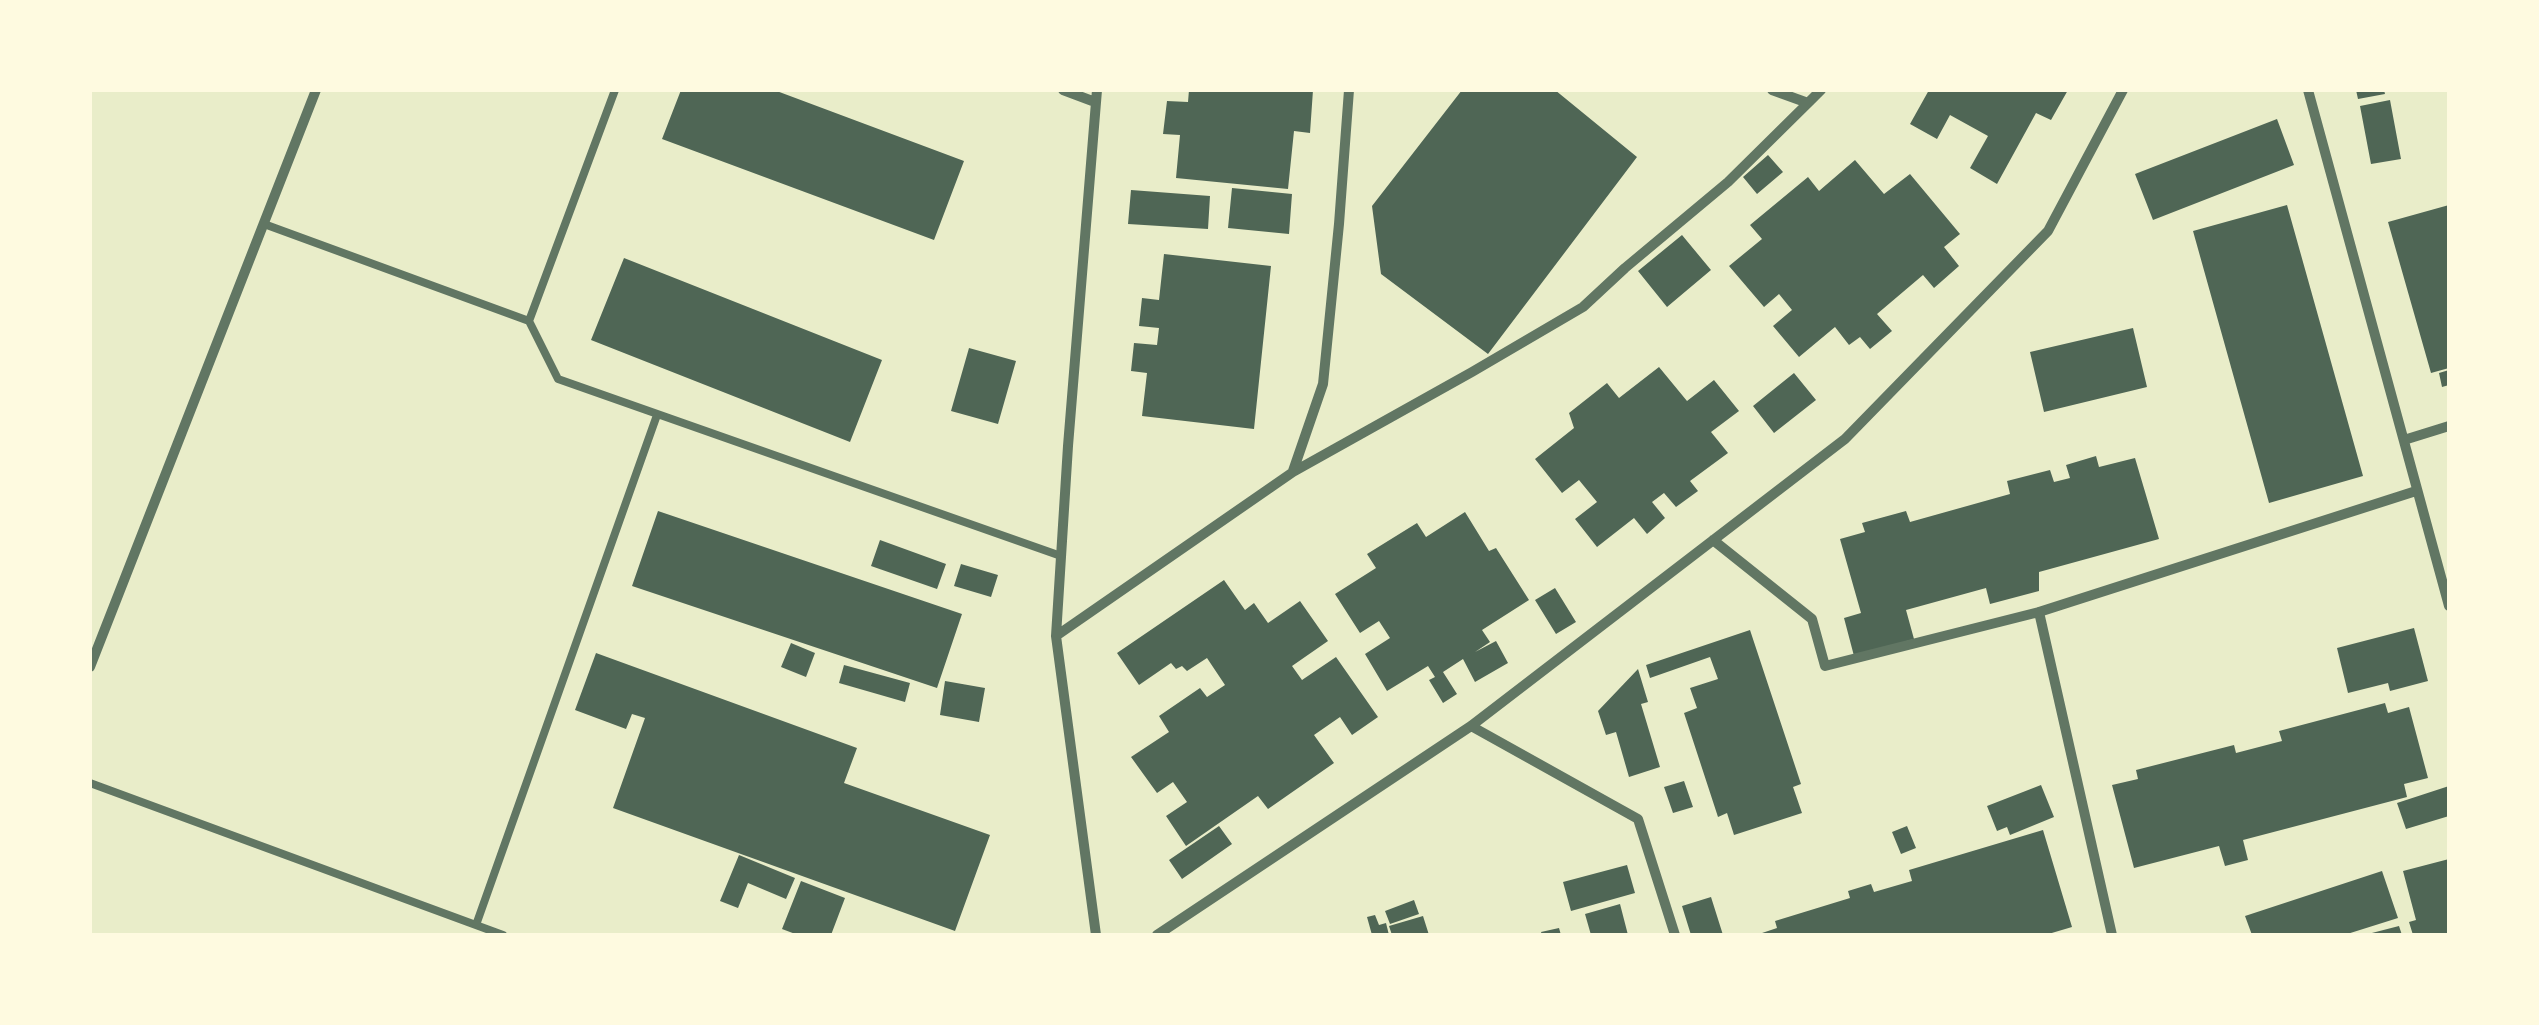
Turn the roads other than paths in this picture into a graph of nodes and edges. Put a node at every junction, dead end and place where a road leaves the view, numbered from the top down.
1 (316, 90) edge
2 (615, 90) edge
3 (1063, 90) edge
4 (1348, 90) edge
5 (1772, 90) edge
6 (1820, 90) edge
7 (2124, 90) edge
8 (2308, 90) edge
9 (1096, 96) edge
10 (1808, 103) junction
11 (264, 224) junction
12 (529, 321) junction
13 (657, 415) junction
14 (2449, 426) edge
15 (2404, 440) junction
16 (1293, 472) junction
17 (2416, 491) junction
18 (1713, 540) junction
19 (1061, 556) junction
20 (2449, 606) edge
21 (2038, 612) junction
22 (1056, 636) junction
23 (90, 667) edge
24 (1471, 726) junction
25 (90, 783) edge
26 (476, 925) junction
27 (503, 935) edge
28 (1096, 935) edge
29 (1157, 935) edge
30 (1675, 935) edge
31 (2112, 935) edge

1 - 11 street
2 - 12 lane
3 - 9 street
4 - 16 street
5 - 10 street
6 - 10 street
7 - 18 street
8 - 15 street
9 - 19 street
10 - 16 street
11 - 12 lane
11 - 23 street
12 - 13 lane
13 - 19 lane
13 - 26 lane
14 - 15 street
15 - 17 street
16 - 22 street
17 - 20 street
17 - 21 street
18 - 21 street
18 - 24 street
19 - 22 street
21 - 31 street
22 - 28 street
24 - 29 street
24 - 30 street
25 - 26 lane
26 - 27 lane

